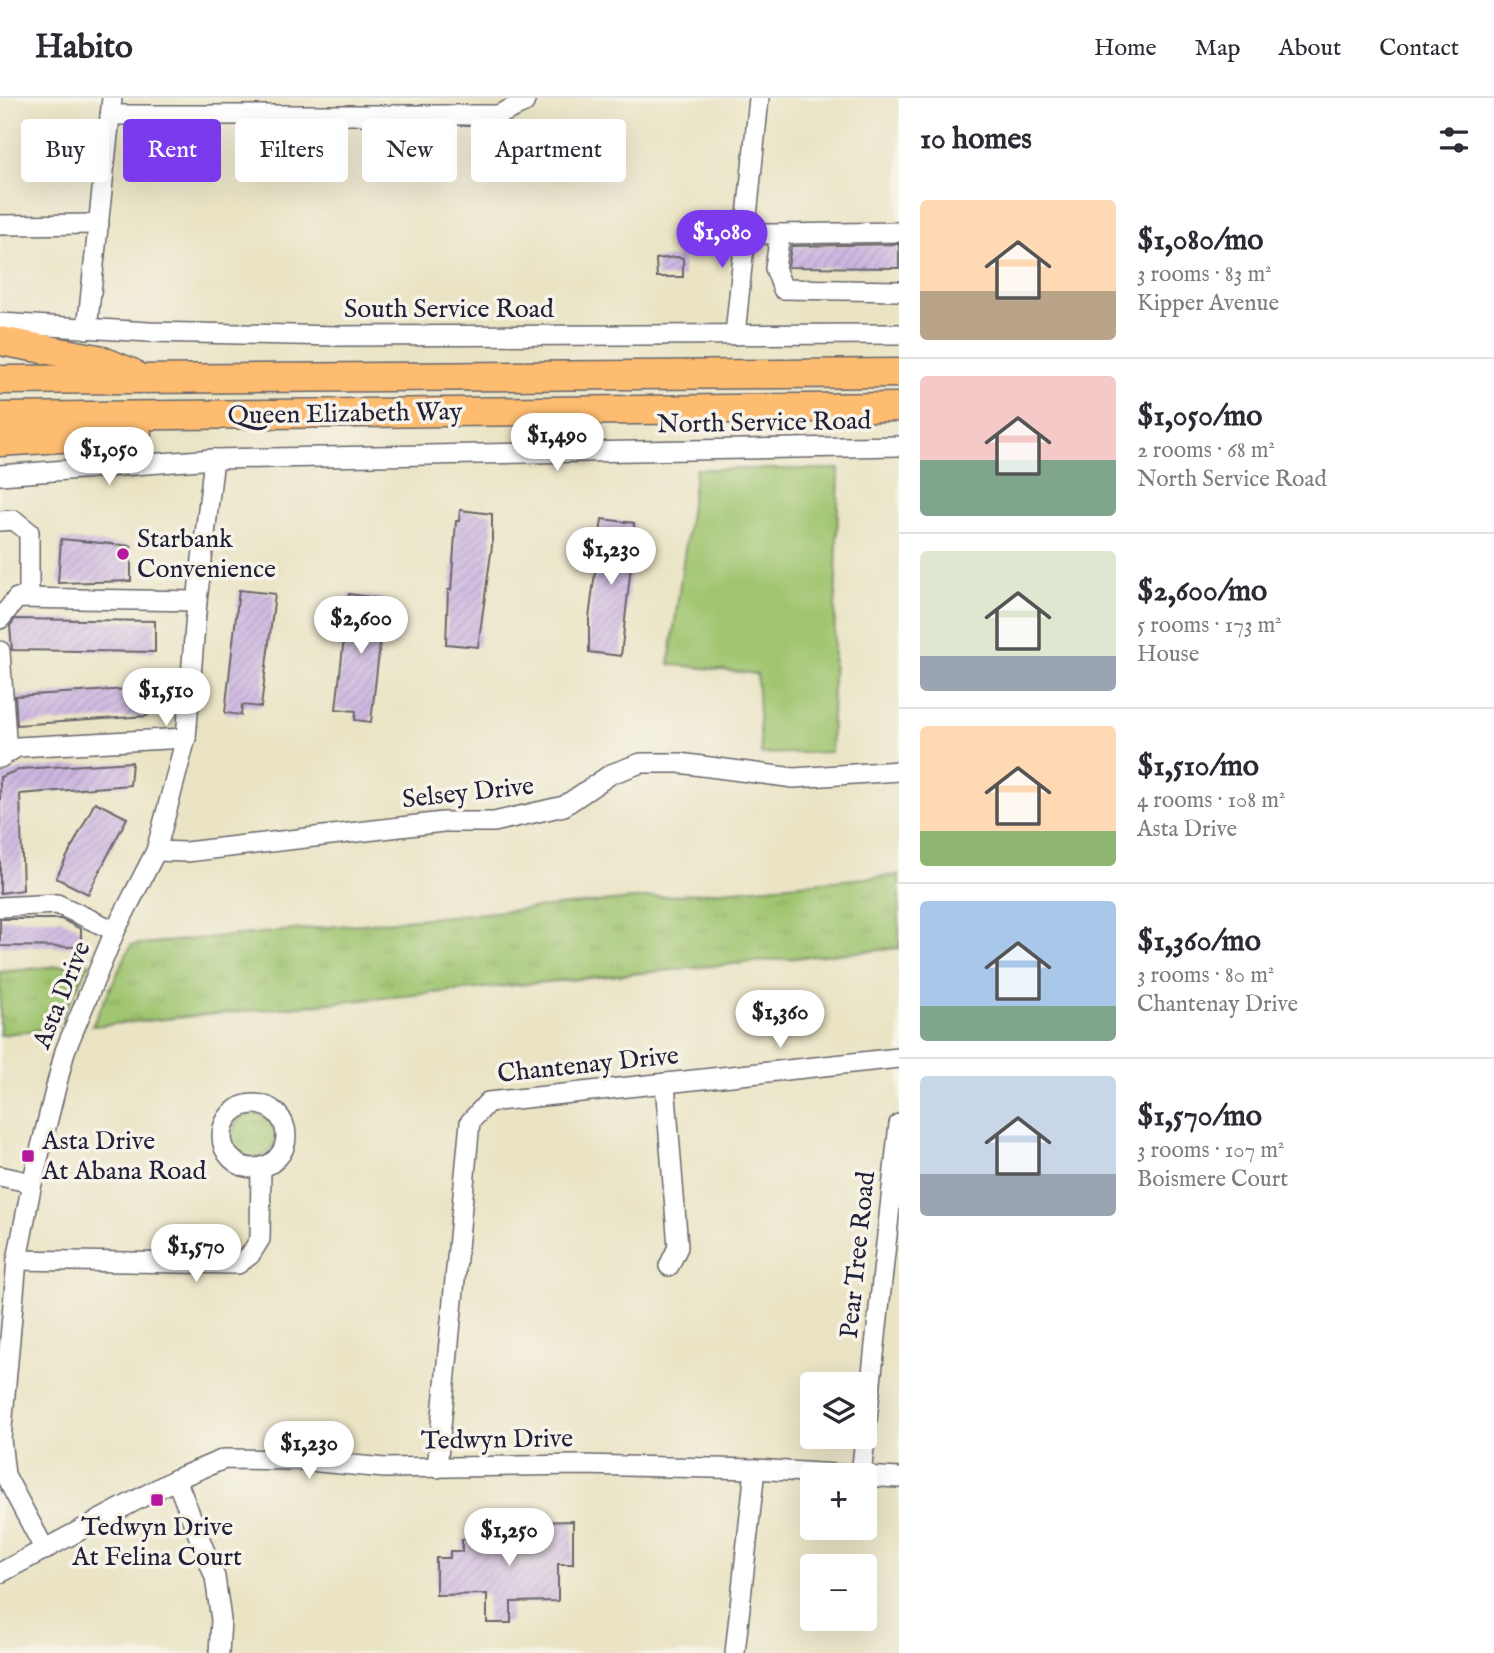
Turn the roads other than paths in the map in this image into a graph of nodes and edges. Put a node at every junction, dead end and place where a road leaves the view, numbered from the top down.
1 (526, 98) edge
2 (759, 98) edge
3 (111, 106) edge
4 (99, 224) junction
5 (0, 225) edge
6 (899, 232) edge
7 (745, 234) junction
8 (780, 234) junction
9 (899, 291) edge
10 (0, 323) edge
11 (87, 329) junction
12 (899, 334) edge
13 (735, 335) junction
14 (0, 341) edge
15 (899, 373) edge
16 (141, 377) junction
17 (0, 380) edge
18 (899, 407) edge
19 (348, 414) junction
20 (0, 417) edge
21 (0, 442) edge
22 (899, 446) edge
23 (214, 459) junction
24 (0, 475) edge
25 (0, 521) edge
26 (29, 598) junction
27 (197, 601) junction
28 (0, 619) edge
29 (0, 651) edge
30 (0, 667) edge
31 (186, 738) junction
32 (3, 755) edge
33 (899, 771) edge
34 (156, 851) junction
35 (0, 907) edge
36 (115, 931) junction
37 (899, 1058) edge
38 (664, 1083) junction
39 (899, 1124) edge
40 (261, 1167) dead end
41 (0, 1176) edge
42 (32, 1183) junction
43 (18, 1260) junction
44 (669, 1266) dead end
45 (864, 1463) edge
46 (438, 1468) junction
47 (755, 1469) junction
48 (800, 1472) edge
49 (877, 1477) edge
50 (899, 1478) edge
51 (176, 1479) junction
52 (44, 1550) junction
53 (0, 1573) edge
54 (219, 1653) edge
55 (735, 1653) edge

1 - 3 street
2 - 7 street
3 - 4 street
4 - 5 street
4 - 11 street
6 - 8 street
7 - 8 street
7 - 13 street
8 - 9 street
10 - 11 street, South Service Road
11 - 13 street, South Service Road
12 - 13 street, South Service Road
14 - 16 highway
15 - 16 highway, Queen Elizabeth Way
16 - 17 highway, Queen Elizabeth Way
18 - 19 highway, Queen Elizabeth Way
19 - 20 highway, Queen Elizabeth Way
19 - 21 highway
22 - 23 street, North Service Road
23 - 24 street, North Service Road
23 - 27 street, Asta Drive
25 - 26 street
26 - 27 street
26 - 28 street
27 - 31 street, Asta Drive
29 - 30 street
30 - 32 street
31 - 32 street
31 - 34 street, Asta Drive
33 - 34 street, Selsey Drive
34 - 36 street, Asta Drive
35 - 36 street
36 - 42 street, Asta Drive
37 - 38 street, Chantenay Drive
38 - 44 street
38 - 46 street, Chantenay Drive
39 - 45 street, Pear Tree Road
40 - 43 street
41 - 42 street
42 - 43 street, Asta Drive
43 - 52 street, Asta Drive
46 - 47 street, Tedwyn Drive
46 - 51 street, Tedwyn Drive
47 - 48 street, Tedwyn Drive
47 - 55 street
49 - 50 street
51 - 52 street, Tedwyn Drive
51 - 54 street
52 - 53 street, Tedwyn Drive

